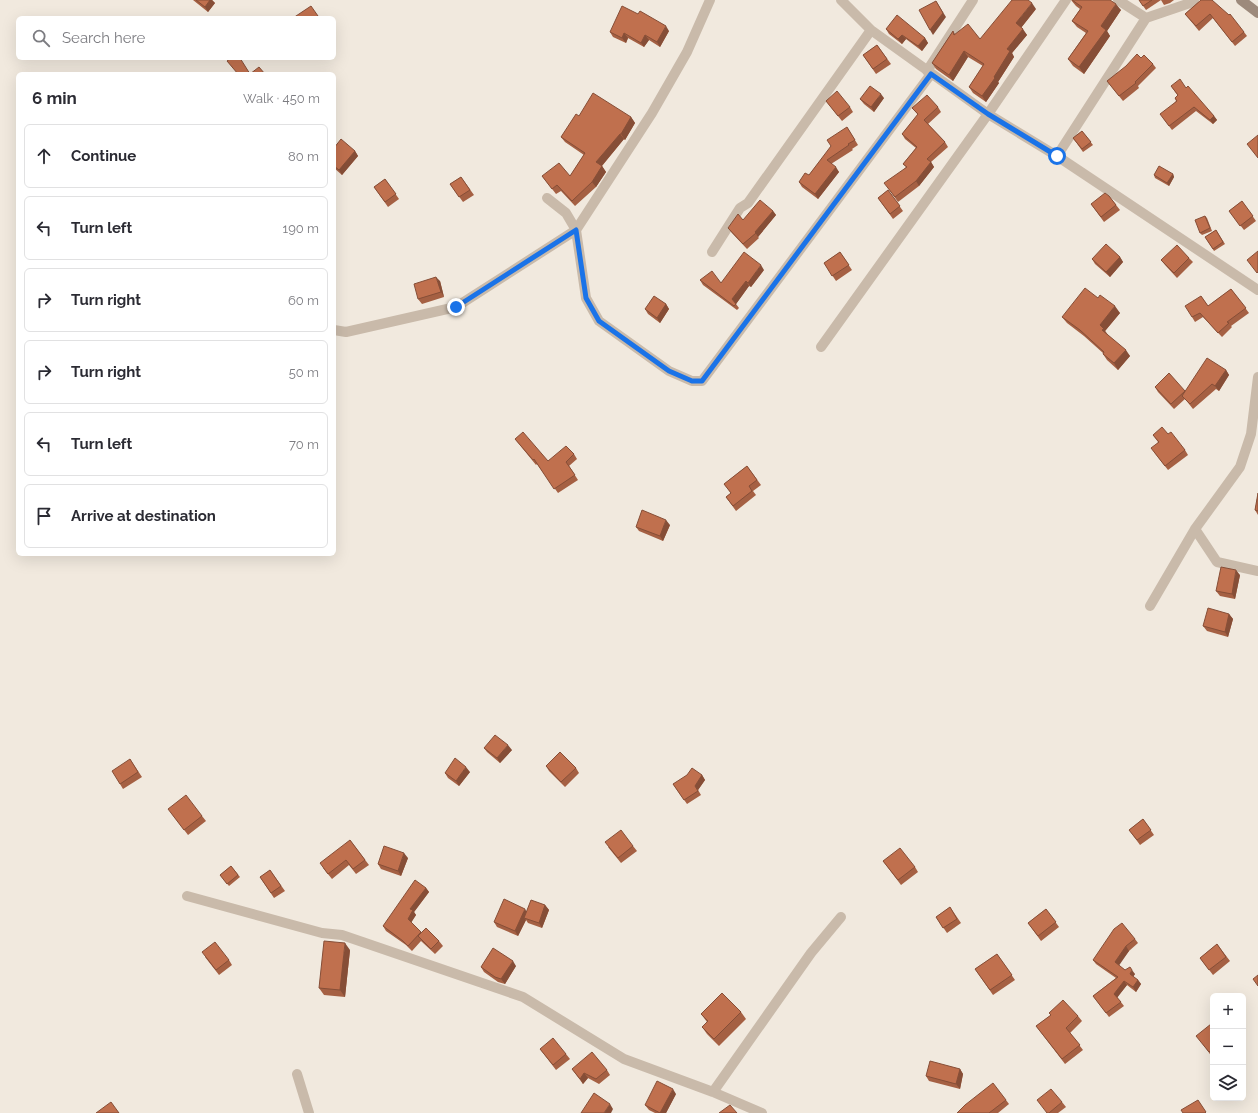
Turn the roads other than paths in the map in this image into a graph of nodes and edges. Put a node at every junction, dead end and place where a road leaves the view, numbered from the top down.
1 (710, 0) edge
2 (841, 0) edge
3 (973, 0) edge
4 (1066, 0) edge
5 (1118, 0) edge
6 (1194, 0) edge
7 (1241, 0) edge
8 (1258, 13) edge
9 (1146, 18) junction
10 (871, 30) junction
11 (929, 72) junction
12 (988, 114) junction
13 (1057, 156) junction
14 (547, 198) dead end
15 (576, 230) junction
16 (712, 252) dead end
17 (1258, 290) edge
18 (336, 330) edge
19 (821, 346) dead end
20 (1258, 377) edge
21 (1195, 529) junction
22 (1258, 571) edge
23 (1150, 606) dead end
24 (187, 896) dead end
25 (841, 917) dead end
26 (297, 1074) dead end
27 (713, 1092) junction
28 (309, 1113) edge
29 (760, 1113) edge

1 - 15 street
2 - 10 street
3 - 11 street
4 - 12 street
5 - 9 street
6 - 9 street
7 - 8 main road
9 - 13 street
10 - 11 street
10 - 16 street
11 - 12 street
11 - 15 street
12 - 13 street
12 - 19 street
13 - 17 street
14 - 15 street
15 - 18 street
20 - 21 street
21 - 22 street
21 - 23 street
24 - 27 street
25 - 27 street
26 - 28 street
27 - 29 street

